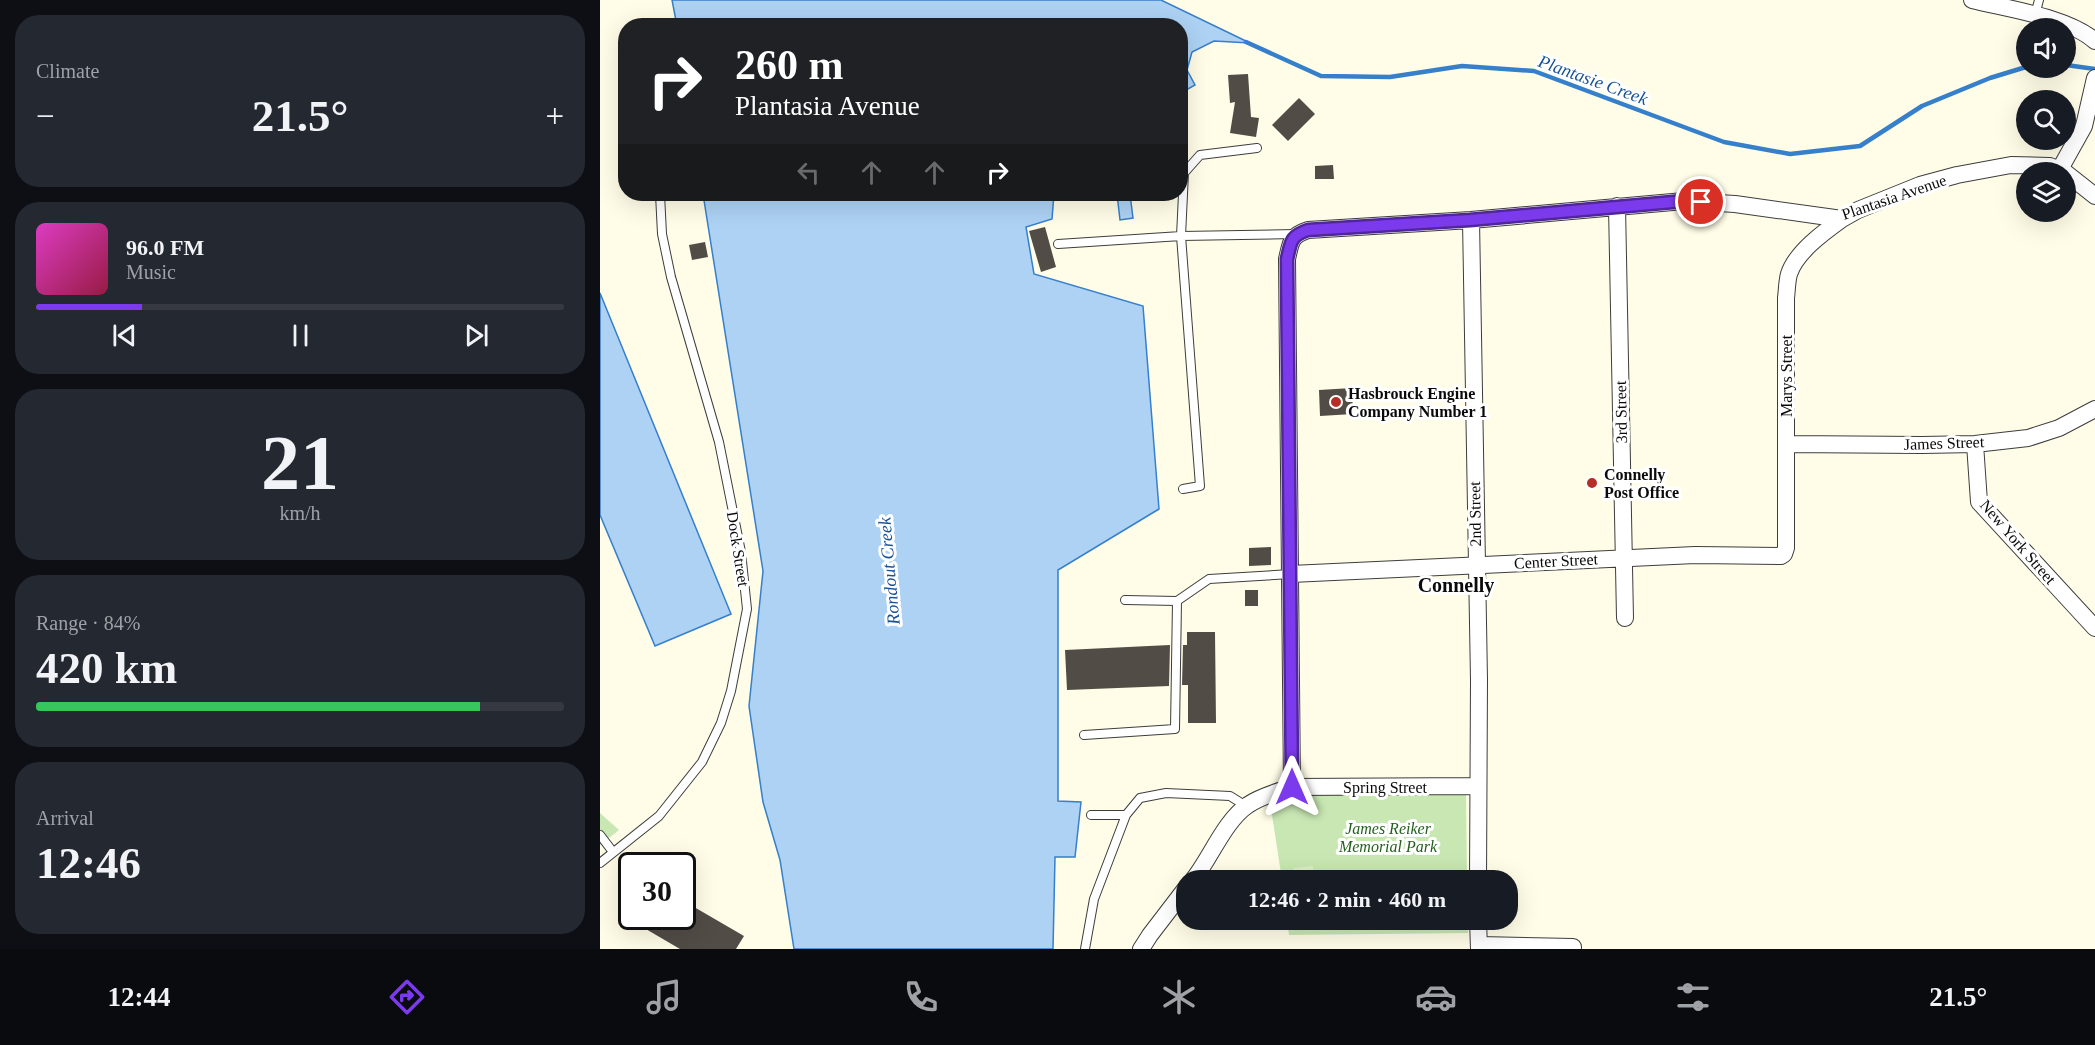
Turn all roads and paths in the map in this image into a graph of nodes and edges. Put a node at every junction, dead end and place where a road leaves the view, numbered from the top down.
1 (1972, 0) edge
2 (2037, 8) edge
3 (2095, 41) edge
4 (2095, 78) edge
5 (1257, 148) dead end
6 (2068, 162) edge
7 (2016, 165) edge
8 (1188, 168) edge
9 (2076, 182) edge
10 (2095, 196) edge
11 (660, 201) edge
12 (1183, 201) edge
13 (1617, 206) junction
14 (1842, 219) junction
15 (1470, 220) junction
16 (1296, 234) junction
17 (1181, 236) junction
18 (1058, 244) dead end
19 (2095, 409) edge
20 (1786, 444) junction
21 (1975, 444) junction
22 (1183, 489) dead end
23 (1784, 554) joint
24 (1623, 558) junction
25 (1476, 565) junction
26 (1291, 574) junction
27 (1125, 600) dead end
28 (1177, 601) junction
29 (1625, 618) dead end
30 (2095, 627) edge
31 (1084, 735) dead end
32 (1478, 786) junction
33 (1292, 787) junction
34 (1246, 806) junction
35 (1091, 814) dead end
36 (1126, 815) junction
37 (600, 835) edge
38 (613, 852) junction
39 (600, 863) edge
40 (1200, 870) edge
41 (1478, 870) edge
42 (1176, 901) edge
43 (1479, 930) edge
44 (1479, 947) edge
45 (1573, 947) dead end
46 (1085, 949) edge
47 (1141, 949) edge

1 - 2 street
2 - 3 street
4 - 6 street
5 - 8 lane
7 - 14 street, Plantasia Avenue
9 - 10 street
11 - 38 lane, Dock Street
12 - 17 lane
13 - 14 street, Plantasia Avenue
13 - 15 street, Plantasia Avenue
13 - 24 street, 3rd Street
14 - 20 street, Marys Street
15 - 16 street, Plantasia Avenue
15 - 25 street, 2nd Street
16 - 17 lane
16 - 26 street
17 - 18 lane
17 - 22 lane
19 - 21 street, James Street
20 - 21 street, James Street
20 - 23 street, Marys Street
21 - 30 street, New York Street
23 - 24 street, Center Street
24 - 25 street, Center Street
24 - 29 street, 3rd Street
25 - 26 street, Center Street
25 - 32 street, 2nd Street
26 - 28 lane
26 - 33 street
27 - 28 lane
28 - 31 lane
32 - 33 street, Spring Street
32 - 41 street, 2nd Street
33 - 34 street
34 - 36 lane
34 - 40 street
35 - 36 lane
36 - 46 lane
37 - 38 lane
38 - 39 lane, Dock Street
42 - 47 street
43 - 44 street
44 - 45 street

